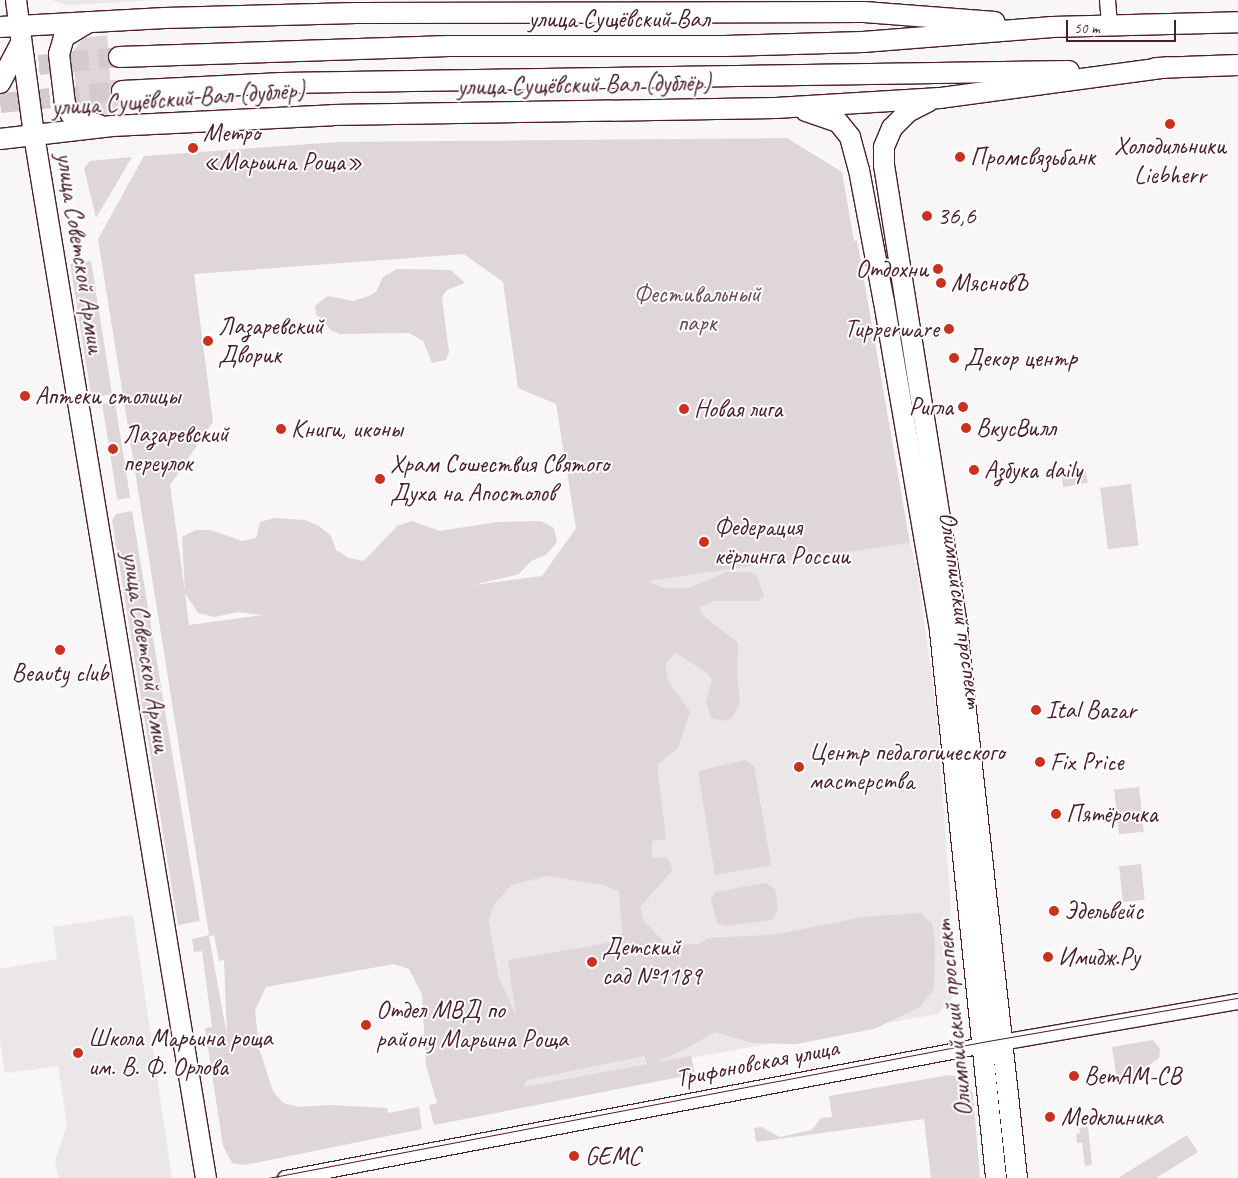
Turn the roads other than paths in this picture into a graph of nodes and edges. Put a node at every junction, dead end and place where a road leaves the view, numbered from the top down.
1 (16, 0) edge
2 (439, 0) edge
3 (1107, 0) edge
4 (475, 14) junction
5 (90, 21) junction
6 (1238, 22) edge
7 (1109, 25) junction
8 (1052, 27) junction
9 (13, 32) edge
10 (119, 57) tunnel mouth
11 (1238, 65) edge
12 (1168, 67) junction
13 (0, 82) edge
14 (122, 91) tunnel mouth
15 (940, 98) junction
16 (776, 108) junction
17 (112, 126) junction
18 (34, 135) junction
19 (0, 139) edge
20 (1238, 1001) edge
21 (1003, 1042) junction
22 (982, 1045) junction
23 (206, 1178) edge
24 (285, 1178) edge
25 (996, 1178) edge
26 (1017, 1178) edge

1 - 9 main road, улица Советской Армии
2 - 4 street
3 - 7 street
4 - 5 main road
4 - 8 main road
5 - 9 main road
5 - 17 main road
6 - 7 main road, улица Сущёвский Вал
7 - 8 main road, улица Сущёвский Вал
8 - 10 main road, улица Сущёвский Вал
9 - 13 main road
9 - 18 main road, улица Советской Армии
11 - 12 main road
12 - 14 main road
12 - 15 main road, улица Сущёвский Вал (дублёр)
15 - 16 main road, улица Сущёвский Вал (дублёр)
15 - 21 main road, Олимпийский проспект
16 - 17 main road, улица Сущёвский Вал (дублёр)
16 - 22 main road, Олимпийский проспект
17 - 18 main road, улица Сущёвский Вал (дублёр)
18 - 19 main road, улица Сущёвский Вал (дублёр)
18 - 23 main road, улица Советской Армии
20 - 21 street, Трифоновская улица
21 - 22 street, Трифоновская улица
21 - 26 main road, Олимпийский проспект
22 - 24 street, Трифоновская улица
22 - 25 main road, Олимпийский проспект

